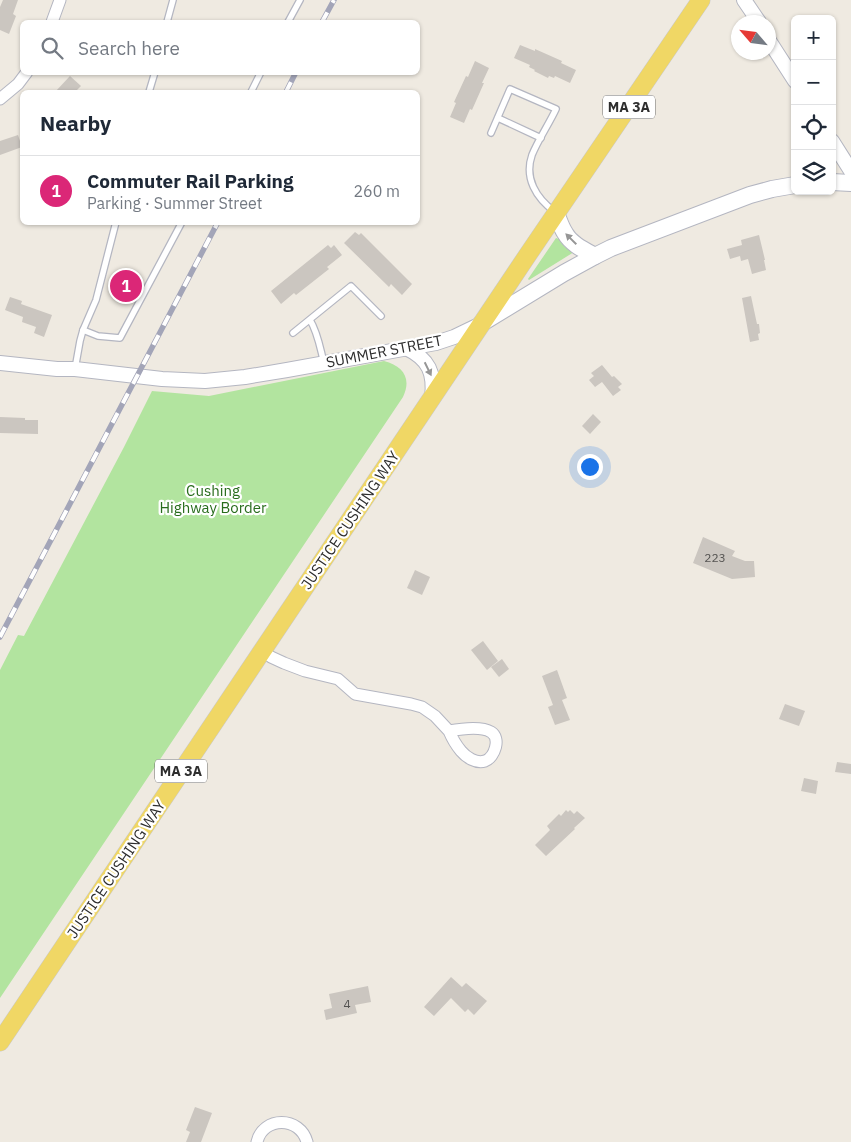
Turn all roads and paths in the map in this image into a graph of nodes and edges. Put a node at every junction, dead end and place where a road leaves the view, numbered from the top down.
1 (60, 0) edge
2 (173, 0) edge
3 (300, 0) edge
4 (701, 0) edge
5 (744, 0) edge
6 (754, 15) edge
7 (53, 20) edge
8 (168, 20) edge
9 (289, 20) edge
10 (776, 51) edge
11 (25, 75) edge
12 (153, 75) edge
13 (260, 75) edge
14 (791, 75) edge
15 (150, 90) edge
16 (252, 90) edge
17 (0, 99) edge
18 (498, 118) junction
19 (491, 133) dead end
20 (541, 138) junction
21 (836, 147) edge
22 (851, 171) edge
23 (836, 182) edge
24 (851, 183) edge
25 (791, 186) edge
26 (556, 213) junction
27 (115, 225) edge
28 (180, 225) edge
29 (595, 256) junction
30 (381, 316) dead end
31 (310, 320) junction
32 (482, 323) junction
33 (83, 330) junction
34 (293, 333) dead end
35 (406, 348) junction
36 (0, 362) edge
37 (324, 363) junction
38 (75, 369) junction
39 (431, 399) junction
40 (262, 650) junction
41 (449, 731) dead end
42 (0, 1042) edge
43 (257, 1142) edge
44 (307, 1142) edge

1 - 7 street
2 - 8 lane
3 - 9 lane
4 - 26 main road, JUSTICE CUSHING WAY / MA 3A
5 - 6 street
10 - 14 street
11 - 17 street
12 - 15 lane
13 - 16 lane
18 - 19 lane
18 - 20 lane
18 - 20 lane
20 - 26 lane
21 - 22 street
23 - 24 main road
25 - 29 main road, SUMMER STREET
29 -> 26 main road
26 - 32 main road, JUSTICE CUSHING WAY / MA 3A
27 - 33 lane
28 - 33 lane
29 - 32 main road, SUMMER STREET
30 - 31 lane
31 - 34 lane
31 - 37 lane
32 - 35 street, SUMMER STREET
32 - 39 main road, JUSTICE CUSHING WAY / MA 3A
33 - 38 lane
35 - 37 street, SUMMER STREET
35 -> 39 street
36 - 38 street, SUMMER STREET
37 - 38 street, SUMMER STREET
39 - 40 main road, JUSTICE CUSHING WAY / MA 3A
40 - 41 street
40 - 42 main road, JUSTICE CUSHING WAY / MA 3A
43 - 44 street

